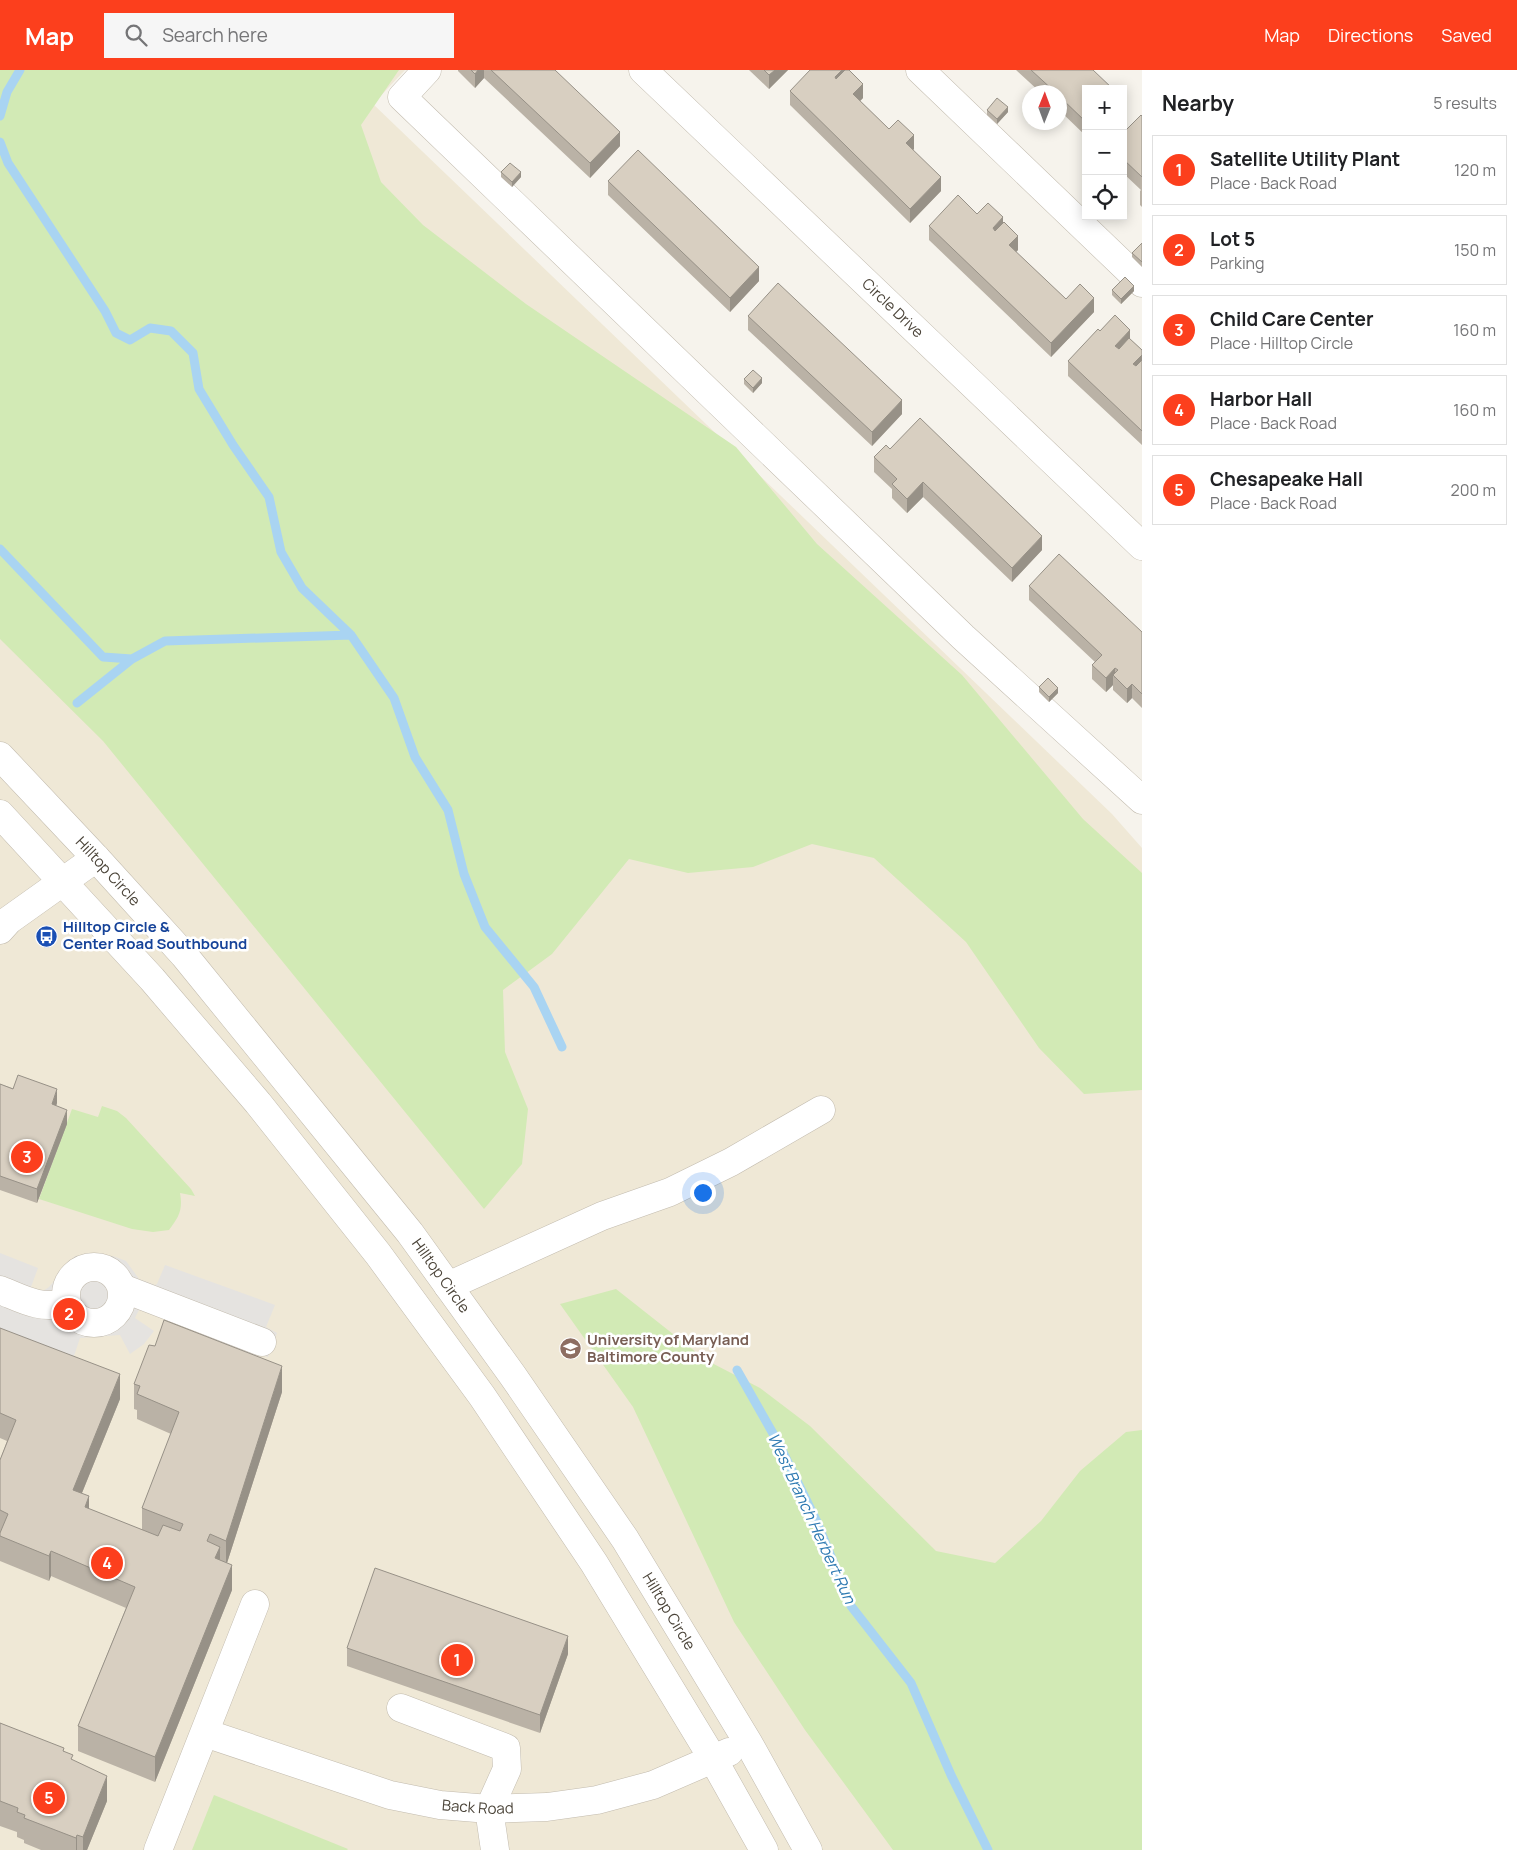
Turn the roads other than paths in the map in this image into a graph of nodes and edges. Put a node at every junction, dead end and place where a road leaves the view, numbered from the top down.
1 (427, 70) edge
2 (643, 70) edge
3 (920, 70) edge
4 (1142, 283) edge
5 (1142, 546) edge
6 (0, 756) edge
7 (1142, 800) edge
8 (0, 814) edge
9 (96, 858) junction
10 (63, 881) junction
11 (0, 930) edge
12 (822, 1110) dead end
13 (448, 1286) junction
14 (122, 1288) junction
15 (0, 1290) edge
16 (66, 1303) junction
17 (262, 1342) dead end
18 (255, 1604) dead end
19 (401, 1708) dead end
20 (205, 1733) junction
21 (749, 1744) junction
22 (713, 1759) junction
23 (489, 1809) junction
24 (158, 1850) edge
25 (495, 1850) edge
26 (764, 1850) edge
27 (808, 1850) edge

1 - 7 street
2 - 5 street, Circle Drive
3 - 4 street
6 - 9 street, Hilltop Circle
8 - 10 street
9 - 10 street
9 - 13 street, Hilltop Circle
10 - 11 street
10 - 22 street
12 - 13 street
13 - 21 street, Hilltop Circle
14 - 16 street
14 - 16 street
14 - 17 street
15 - 16 street
18 - 20 street
19 - 23 street
20 - 23 street, Back Road
20 - 24 street
21 - 22 street, Back Road
21 - 27 street, Hilltop Circle
22 - 23 street, Back Road
22 - 26 street
23 - 25 street

